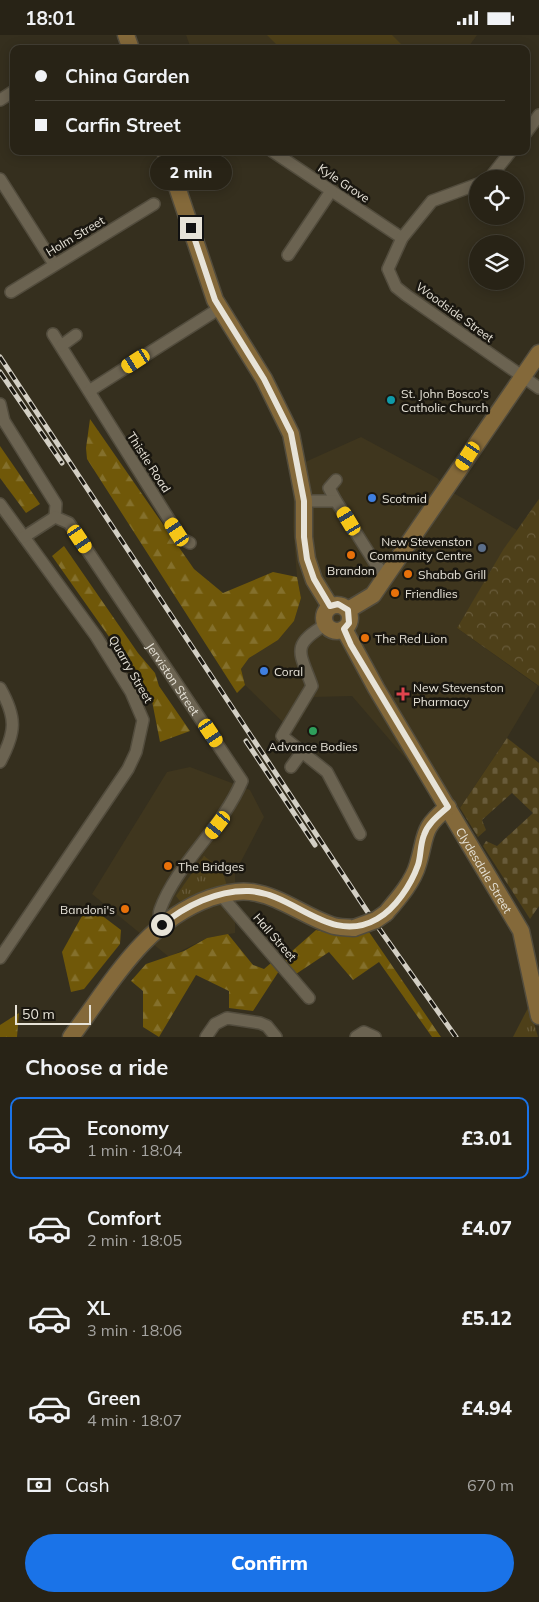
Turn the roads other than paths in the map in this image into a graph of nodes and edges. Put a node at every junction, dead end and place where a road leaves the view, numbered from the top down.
1 (539, 115) edge
2 (530, 127) edge
3 (167, 155) edge
4 (278, 155) edge
5 (508, 155) edge
6 (495, 170) edge
7 (0, 179) edge
8 (469, 187) edge
9 (331, 191) junction
10 (154, 204) dead end
11 (402, 238) junction
12 (288, 255) dead end
13 (54, 264) junction
14 (10, 292) dead end
15 (220, 308) junction
16 (53, 334) dead end
17 (76, 335) dead end
18 (61, 346) junction
19 (539, 353) edge
20 (522, 377) junction
21 (539, 388) edge
22 (89, 391) junction
23 (0, 404) edge
24 (336, 480) dead end
25 (304, 501) junction
26 (336, 501) junction
27 (0, 504) edge
28 (55, 517) junction
29 (24, 537) junction
30 (190, 543) dead end
31 (386, 576) junction
32 (330, 606) junction
33 (348, 610) junction
34 (325, 625) junction
35 (344, 629) junction
36 (0, 688) edge
37 (302, 752) junction
38 (0, 762) edge
39 (291, 767) dead end
40 (448, 807) junction
41 (360, 834) dead end
42 (220, 894) junction
43 (162, 925) junction
44 (0, 957) edge
45 (309, 998) dead end
46 (539, 1016) edge
47 (71, 1037) edge
48 (206, 1037) edge
49 (276, 1037) edge
50 (356, 1037) edge
51 (375, 1037) edge

1 - 2 street
3 - 15 main road
4 - 9 street, Kyle Grove
5 - 6 street
7 - 13 street
8 - 11 street, Woodside Street
9 - 11 street, Kyle Grove
9 - 12 street
10 - 13 street, Holm Street
11 - 20 street, Woodside Street
13 - 14 street, Holm Street
15 - 22 street
15 - 25 main road
16 - 18 street, Thistle Road
17 - 18 street
18 - 22 street, Thistle Road
19 - 20 main road
20 - 21 street, Woodside Street
20 - 31 main road
22 - 30 street, Thistle Road
23 - 28 street
24 - 26 street
25 - 26 street
25 - 32 main road
26 - 31 street
27 - 29 street, Quarry Street
28 - 29 street
28 - 43 street, Jerviston Street
29 - 44 street, Quarry Street
31 - 33 main road
32 - 33 main road
32 - 34 main road
33 - 35 main road
34 - 35 main road
34 - 37 street
35 - 40 main road, Clydesdale Street
36 - 38 street
37 - 39 street
37 - 41 street
40 - 42 main road, bridge
40 - 46 main road, Clydesdale Street
42 - 43 main road
42 - 45 street, Hall Street
43 - 47 main road
48 - 49 street
50 - 51 street

